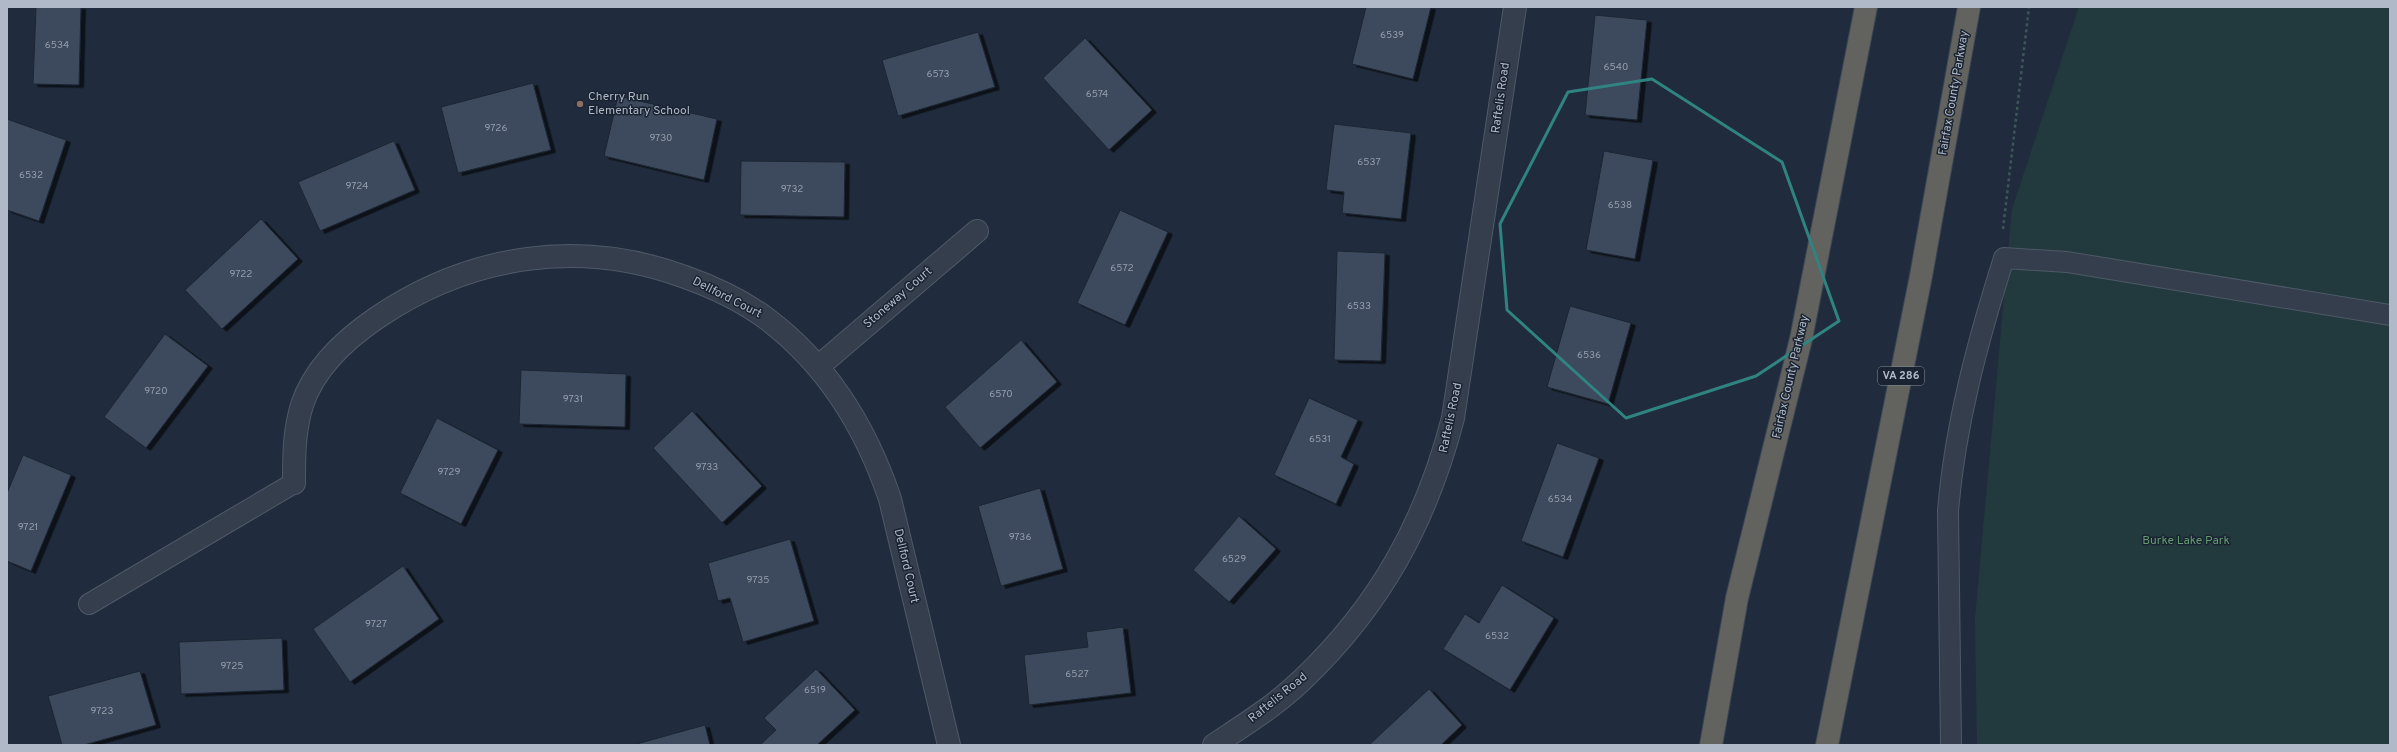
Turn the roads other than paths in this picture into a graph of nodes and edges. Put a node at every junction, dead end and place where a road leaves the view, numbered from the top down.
1 (1515, 7) edge
2 (1866, 7) edge
3 (1969, 7) edge
4 (977, 231) dead end
5 (2390, 315) edge
6 (819, 366) junction
7 (294, 483) joint
8 (89, 604) dead end
9 (949, 745) edge
10 (1214, 745) edge
11 (1711, 745) edge
12 (1827, 745) edge
13 (1951, 745) edge

1 - 10 street, Raftelis Road
2 - 11 highway, Fairfax County Parkway
3 - 12 highway, Fairfax County Parkway / VA 286
4 - 6 street, Stoneway Court
5 - 13 lane
6 - 7 street, Dellford Court
6 - 9 street, Dellford Court
7 - 8 lane

